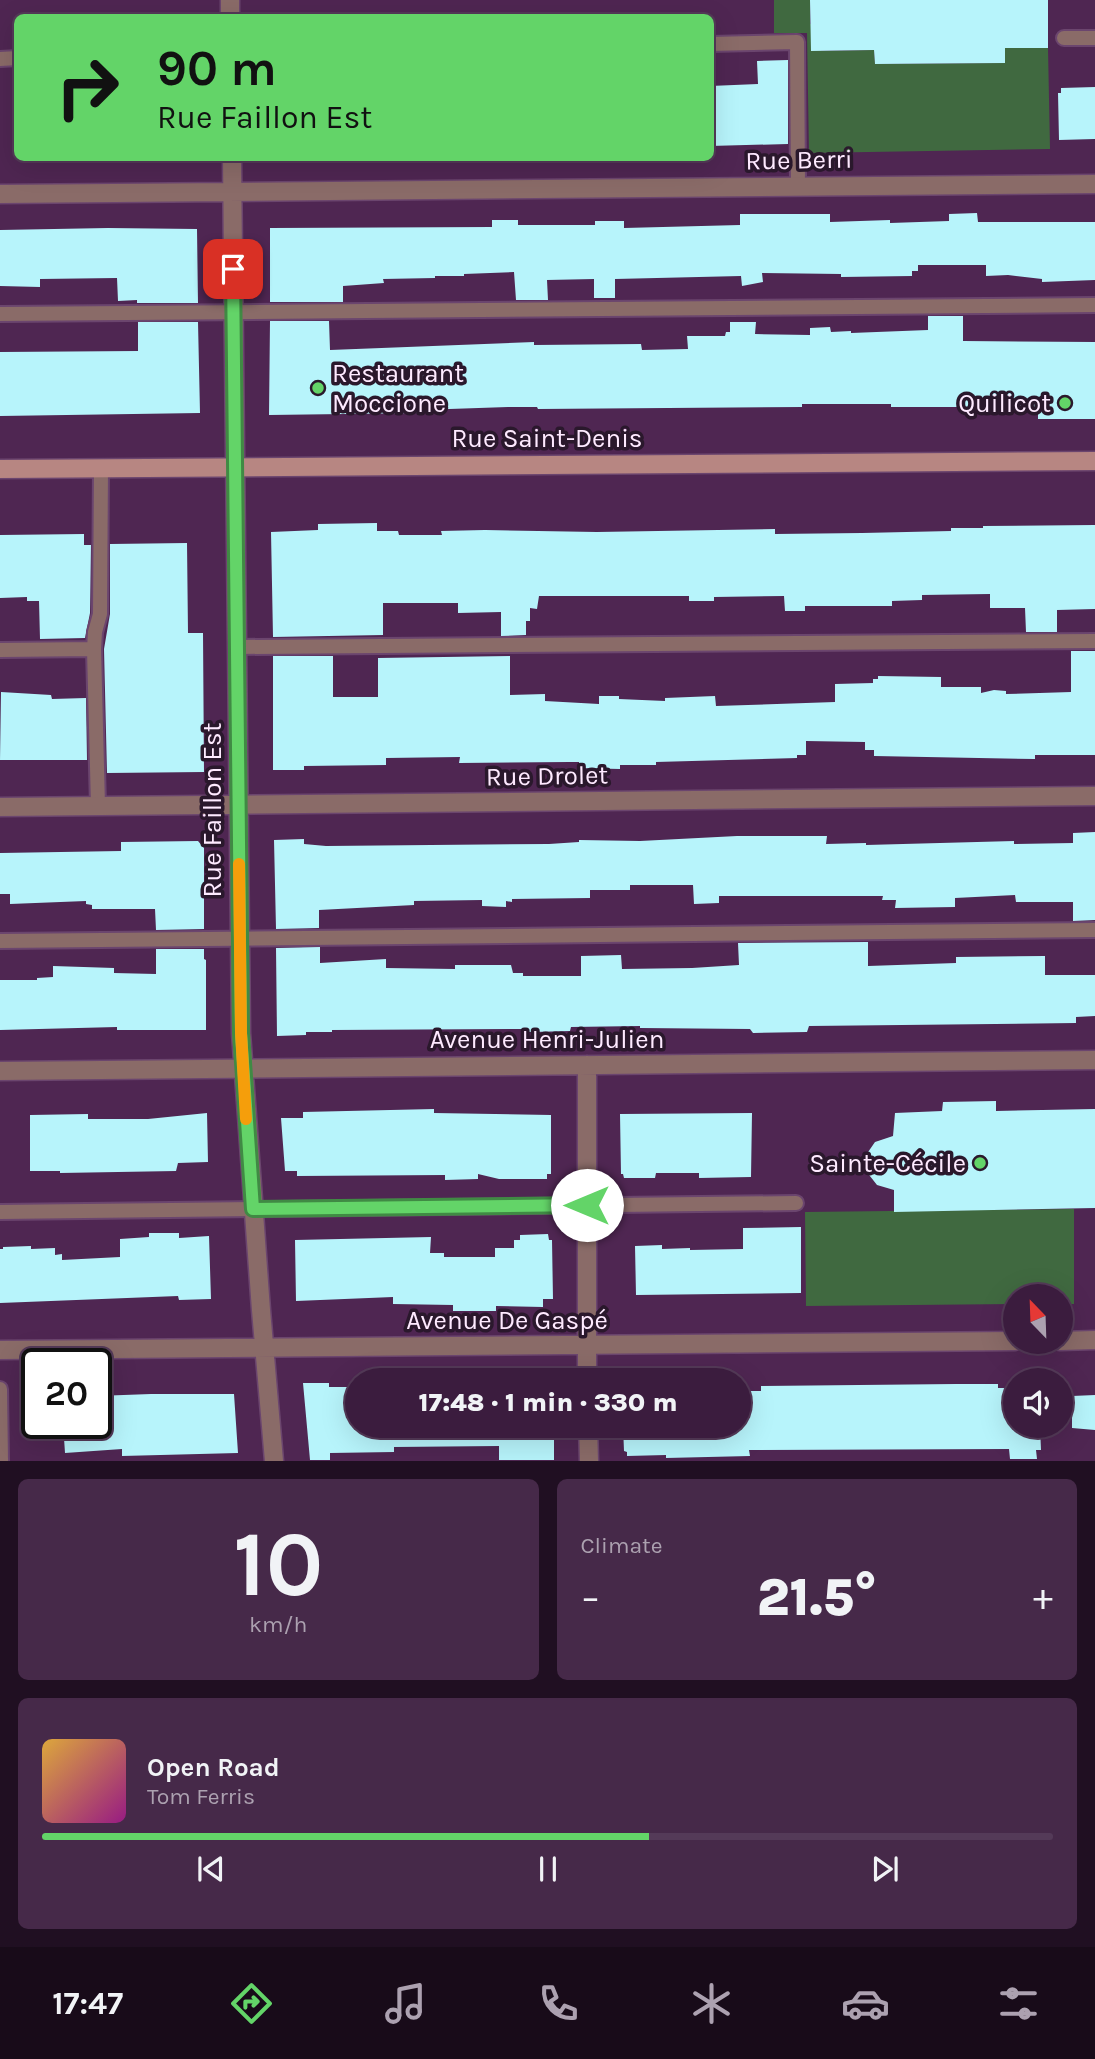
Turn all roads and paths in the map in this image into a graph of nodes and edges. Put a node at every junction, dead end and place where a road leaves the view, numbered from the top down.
1 (1064, 38) dead end
2 (1095, 38) edge
3 (714, 44) edge
4 (232, 161) edge
5 (1095, 184) edge
6 (798, 187) junction
7 (232, 191) junction
8 (0, 194) edge
9 (1095, 305) edge
10 (233, 312) junction
11 (0, 314) edge
12 (1095, 461) edge
13 (236, 466) junction
14 (101, 467) junction
15 (0, 468) edge
16 (1095, 640) edge
17 (237, 648) junction
18 (94, 649) junction
19 (0, 650) edge
20 (1095, 796) edge
21 (239, 804) junction
22 (98, 806) junction
23 (0, 807) edge
24 (1095, 930) edge
25 (240, 939) junction
26 (0, 941) edge
27 (1095, 1060) edge
28 (587, 1065) junction
29 (243, 1069) junction
30 (0, 1071) edge
31 (796, 1203) dead end
32 (587, 1205) junction
33 (253, 1209) junction
34 (0, 1212) edge
35 (1095, 1340) edge
36 (1003, 1341) edge
37 (1073, 1341) edge
38 (587, 1346) junction
39 (265, 1348) junction
40 (0, 1350) edge
41 (587, 1368) edge
42 (0, 1389) edge
43 (588, 1438) edge
44 (1, 1461) edge
45 (274, 1461) edge
46 (589, 1461) edge

1 - 2 lane
3 - 6 lane
4 - 7 street, Rue Faillon Est
5 - 6 street, Rue Berri
6 - 7 street, Rue Berri
7 - 8 street, Rue Berri
7 - 10 street, Rue Faillon Est
9 - 10 lane
10 - 11 lane
10 - 13 street, Rue Faillon Est
12 - 13 main road, Rue Saint-Denis
13 - 14 main road, Rue Saint-Denis
13 - 17 street, Rue Faillon Est
14 - 15 main road, Rue Saint-Denis
14 - 18 lane
16 - 17 lane
17 - 21 street, Rue Faillon Est
18 - 19 lane
18 - 22 lane
20 - 21 street, Rue Drolet
21 - 22 street, Rue Drolet
21 - 25 street, Rue Faillon Est
22 - 23 street, Rue Drolet
24 - 25 lane
25 - 26 lane
25 - 29 street, Rue Faillon Est
27 - 28 street, Avenue Henri-Julien
28 - 29 street, Avenue Henri-Julien
28 - 32 street
29 - 30 street, Avenue Henri-Julien
29 - 33 street, Rue Faillon Est
31 - 32 lane
32 - 33 lane
32 - 38 street
33 - 34 lane
33 - 39 street, Rue Faillon Est
35 - 37 street
36 - 38 street, Avenue De Gaspé
38 - 39 street, Avenue De Gaspé
38 - 41 street
39 - 40 street, Avenue De Gaspé
39 - 45 street, Rue Faillon Est
42 - 44 lane
43 - 46 street

